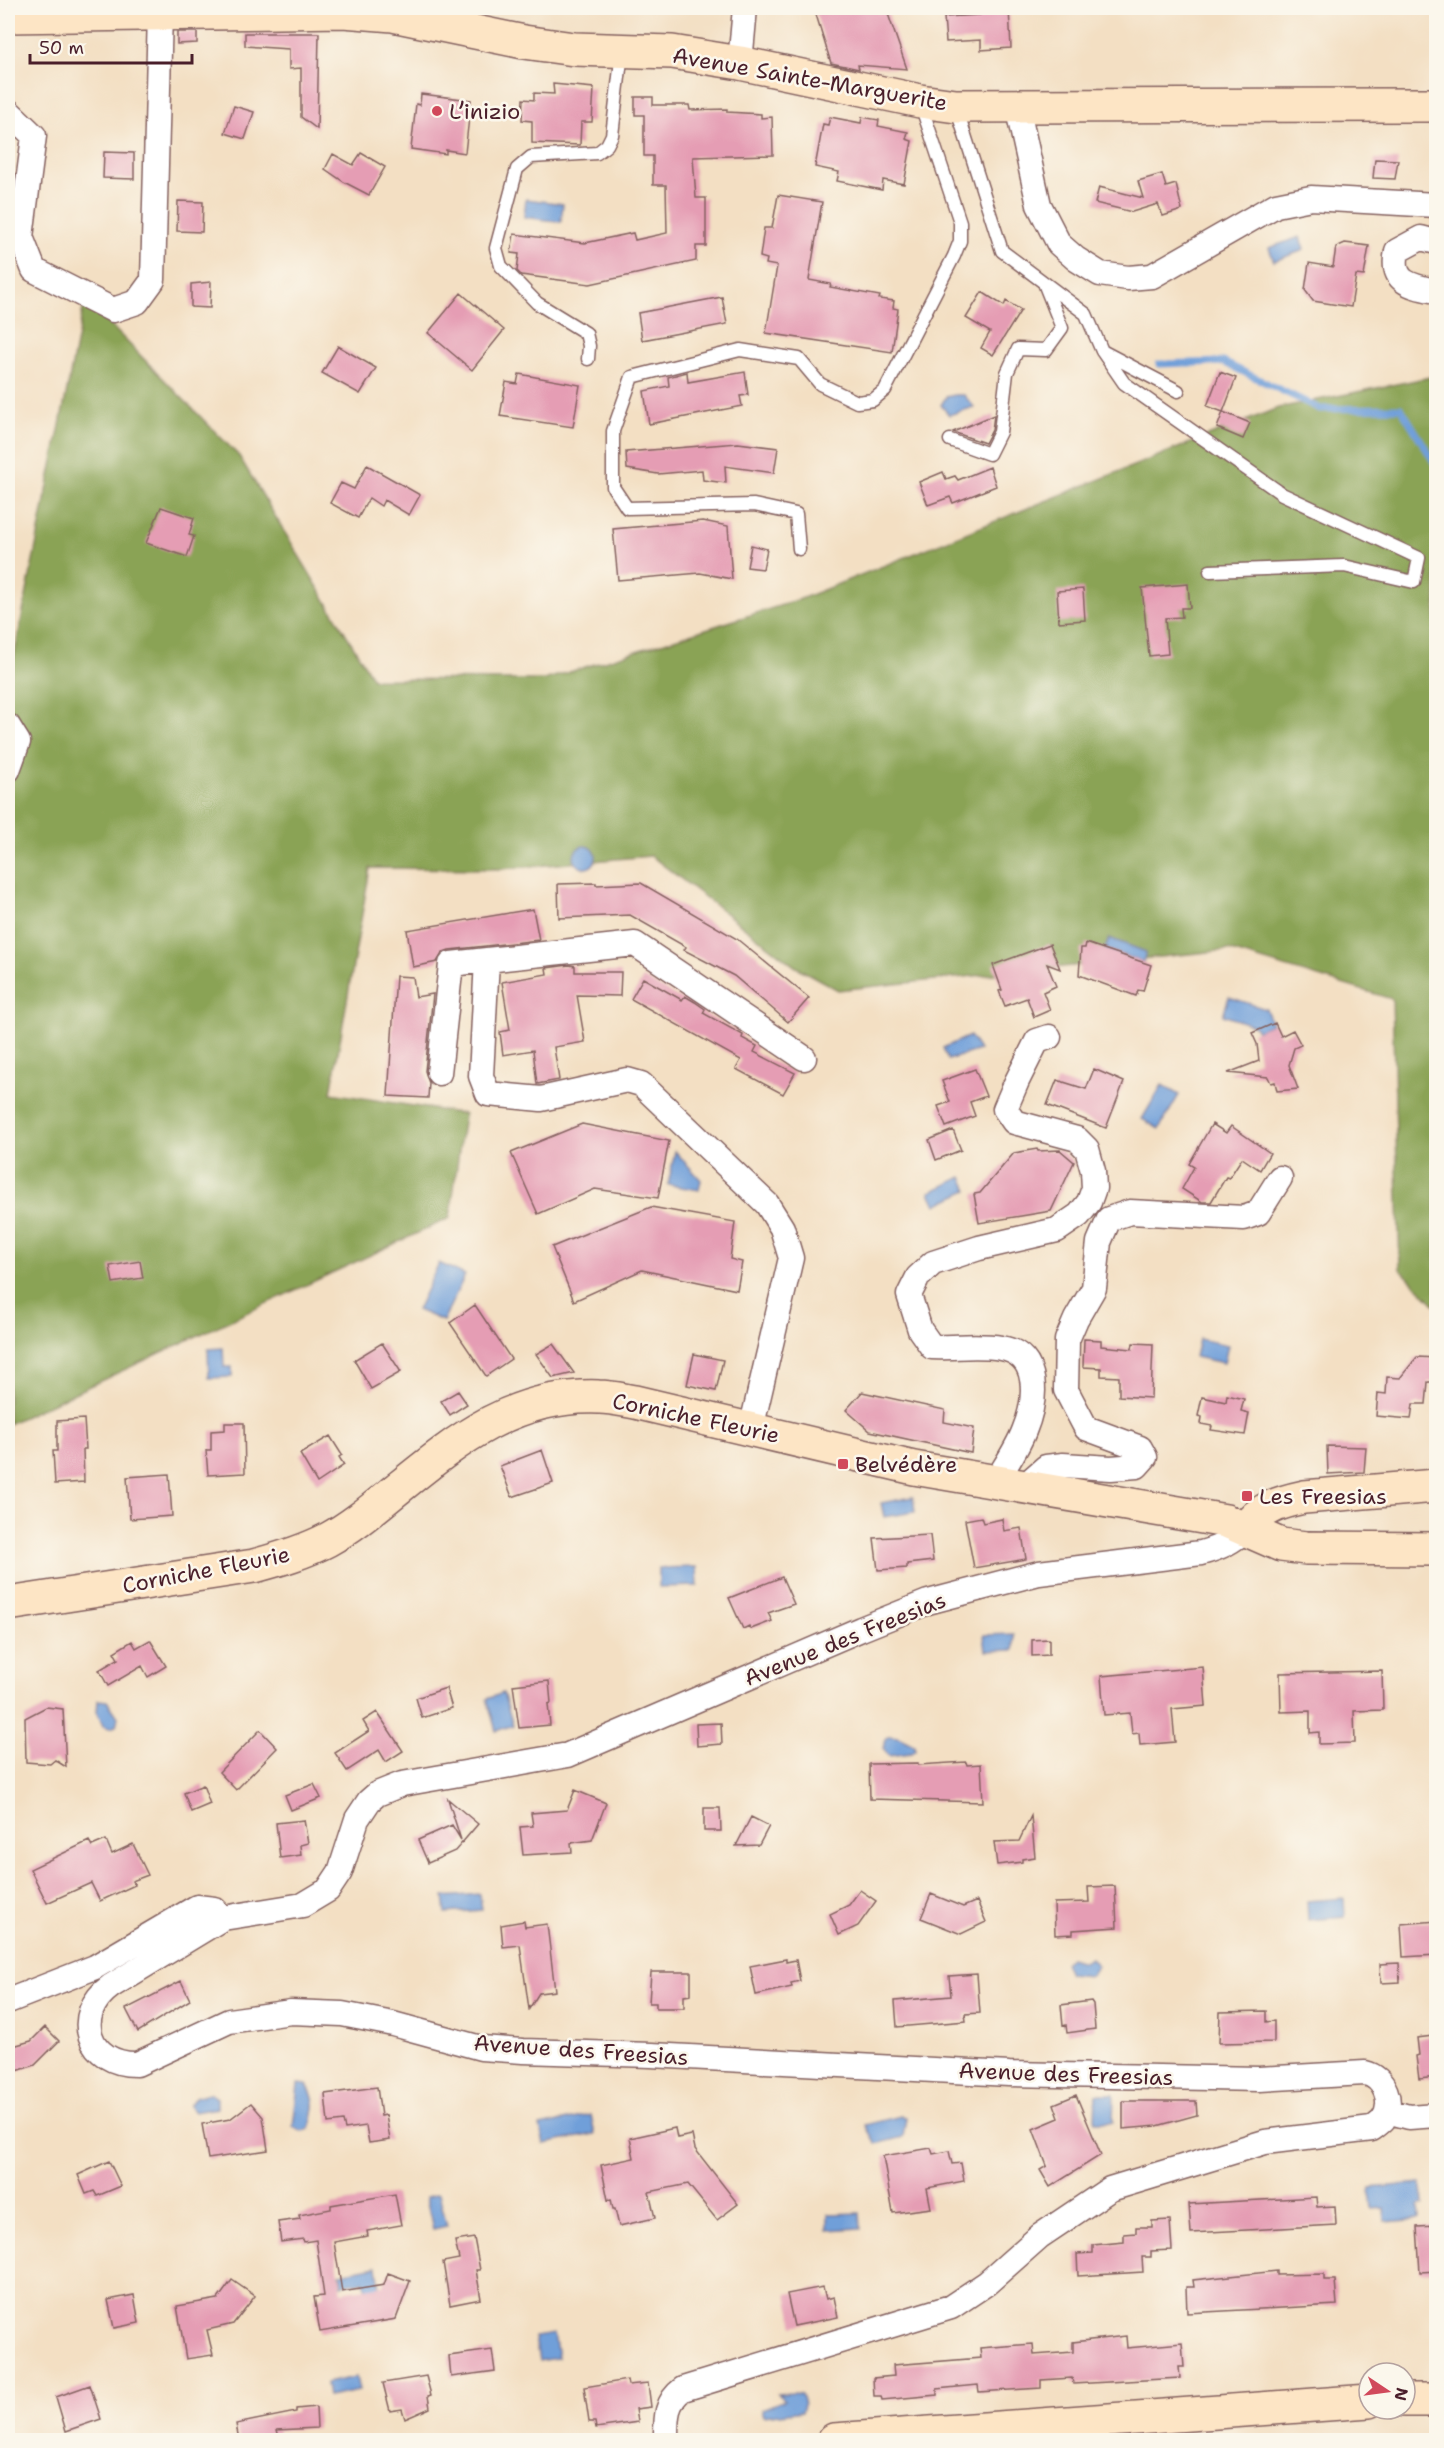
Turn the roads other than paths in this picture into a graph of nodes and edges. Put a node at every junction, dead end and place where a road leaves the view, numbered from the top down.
1 (745, 8) edge
2 (160, 12) junction
3 (8, 16) edge
4 (622, 51) junction
5 (740, 63) junction
6 (920, 101) junction
7 (1437, 105) edge
8 (956, 106) junction
9 (1017, 106) junction
10 (8, 111) edge
11 (1437, 205) edge
12 (1437, 242) edge
13 (1043, 282) junction
14 (1437, 291) edge
15 (1102, 351) junction
16 (588, 359) dead end
17 (1178, 391) dead end
18 (950, 440) dead end
19 (799, 549) dead end
20 (1210, 571) dead end
21 (8, 726) edge
22 (8, 770) edge
23 (488, 960) junction
24 (1049, 1037) dead end
25 (804, 1058) dead end
26 (439, 1072) dead end
27 (1280, 1178) dead end
28 (752, 1429) junction
29 (1009, 1486) junction
30 (1437, 1486) edge
31 (1246, 1529) junction
32 (1437, 1549) edge
33 (8, 1604) edge
34 (223, 1918) junction
35 (8, 2001) edge
36 (1398, 2114) junction
37 (1437, 2115) edge
38 (1437, 2124) edge
39 (1417, 2400) edge
40 (1437, 2400) edge
41 (1357, 2402) edge
42 (666, 2440) edge
43 (834, 2440) edge

1 - 5 street
2 - 3 street, Avenue Sainte-Marguerite
2 - 4 street, Avenue Sainte-Marguerite
2 - 10 street
4 - 5 street, Avenue Sainte-Marguerite
4 - 16 lane
5 - 6 street, Avenue Sainte-Marguerite
6 - 8 street, Avenue Sainte-Marguerite
6 - 19 lane
7 - 9 street, Avenue Sainte-Marguerite
8 - 9 street, Avenue Sainte-Marguerite
8 - 13 lane
9 - 11 street
12 - 14 street
13 - 15 lane
13 - 18 lane
15 - 17 lane
15 - 20 lane
21 - 22 street
23 - 25 street
23 - 26 street
23 - 28 street
24 - 29 street
27 - 29 street
28 - 29 street, Corniche Fleurie
28 - 33 street, Corniche Fleurie
29 - 31 street, Corniche Fleurie
30 - 31 street
31 - 32 street, Corniche Fleurie
31 - 34 street, Avenue des Freesias
34 - 35 street
34 - 36 street, Avenue des Freesias
36 - 37 street
36 - 38 lane
36 - 42 street
39 - 40 street
41 - 43 street

